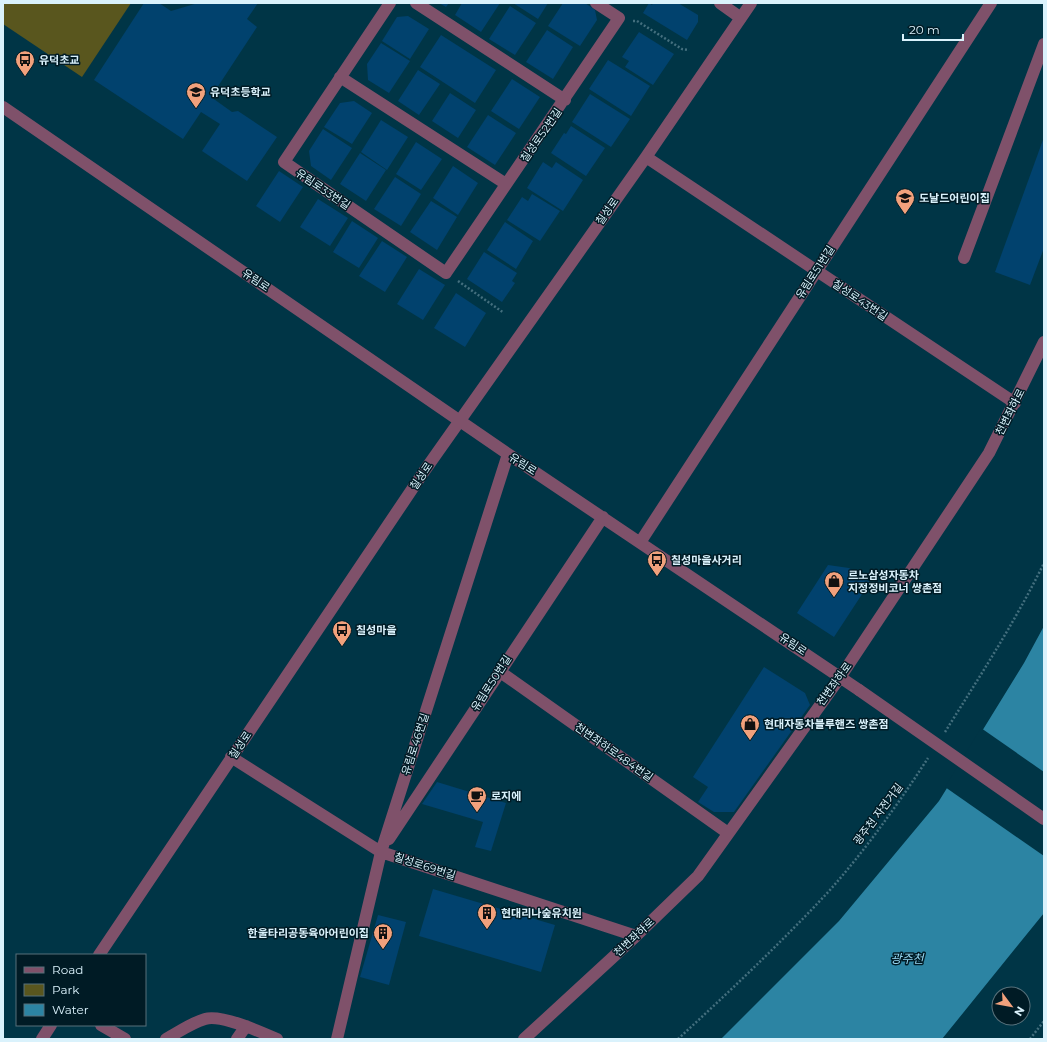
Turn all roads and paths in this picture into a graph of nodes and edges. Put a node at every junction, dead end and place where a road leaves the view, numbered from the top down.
1 (390, 3) edge
2 (416, 3) edge
3 (596, 3) edge
4 (720, 3) edge
5 (751, 3) edge
6 (991, 3) edge
7 (619, 18) junction
8 (742, 18) junction
9 (1044, 44) edge
10 (689, 50) dead end
11 (340, 77) junction
12 (564, 100) junction
13 (3, 107) edge
14 (646, 157) junction
15 (506, 184) junction
16 (964, 258) dead end
17 (816, 270) junction
18 (446, 273) junction
19 (504, 313) dead end
20 (1044, 342) edge
21 (1015, 403) junction
22 (460, 420) junction
23 (508, 454) junction
24 (603, 517) junction
25 (641, 542) junction
26 (1044, 563) edge
27 (499, 671) junction
28 (841, 676) junction
29 (941, 738) dead end
30 (929, 756) dead end
31 (231, 757) junction
32 (1044, 819) edge
33 (728, 832) junction
34 (381, 852) junction
35 (636, 936) junction
36 (99, 954) edge
37 (1044, 1021) edge
38 (51, 1026) edge
39 (103, 1026) edge
40 (246, 1026) junction
41 (42, 1039) edge
42 (125, 1039) edge
43 (166, 1039) edge
44 (237, 1039) edge
45 (277, 1039) edge
46 (337, 1039) edge
47 (524, 1039) edge
48 (678, 1039) edge
49 (1030, 1039) edge

1 - 11 street, 유림로33번길
2 - 12 street
3 - 7 street
4 - 8 street
5 - 8 street, 칠성로
6 - 17 street, 유림로51번길
7 - 10 path
7 - 12 street, 칠성로52번길
8 - 14 street, 칠성로
9 - 16 street
11 - 15 street
11 - 18 street, 유림로33번길
12 - 15 street, 칠성로52번길
13 - 22 street, 유림로
14 - 17 street, 칠성로43번길
14 - 22 street, 칠성로
15 - 18 street, 칠성로52번길
17 - 21 street, 칠성로43번길
17 - 25 street, 유림로51번길
18 - 19 path
20 - 21 street, 천변좌하로
21 - 28 street, 천변좌하로
22 - 23 street, 유림로
22 - 31 street, 칠성로
23 - 24 street, 유림로
23 - 34 street, 유림로46번길
24 - 25 street, 유림로
24 - 27 street, 유림로50번길
25 - 28 street, 유림로
26 - 29 path
27 - 33 street, 천변좌하로484번길
27 - 34 street, 유림로50번길
28 - 32 street, 유림로, bridge
28 - 33 street, 천변좌하로
30 - 48 path, 광주천 자전거길
31 - 34 street, 칠성로69번길
31 - 36 street, 칠성로
33 - 35 street, 천변좌하로
34 - 35 street, 칠성로69번길
34 - 46 street, 유림로46번길
35 - 47 street, 천변좌하로
37 - 49 path
38 - 41 street
39 - 42 street
40 - 43 street
40 - 44 street
40 - 45 street

